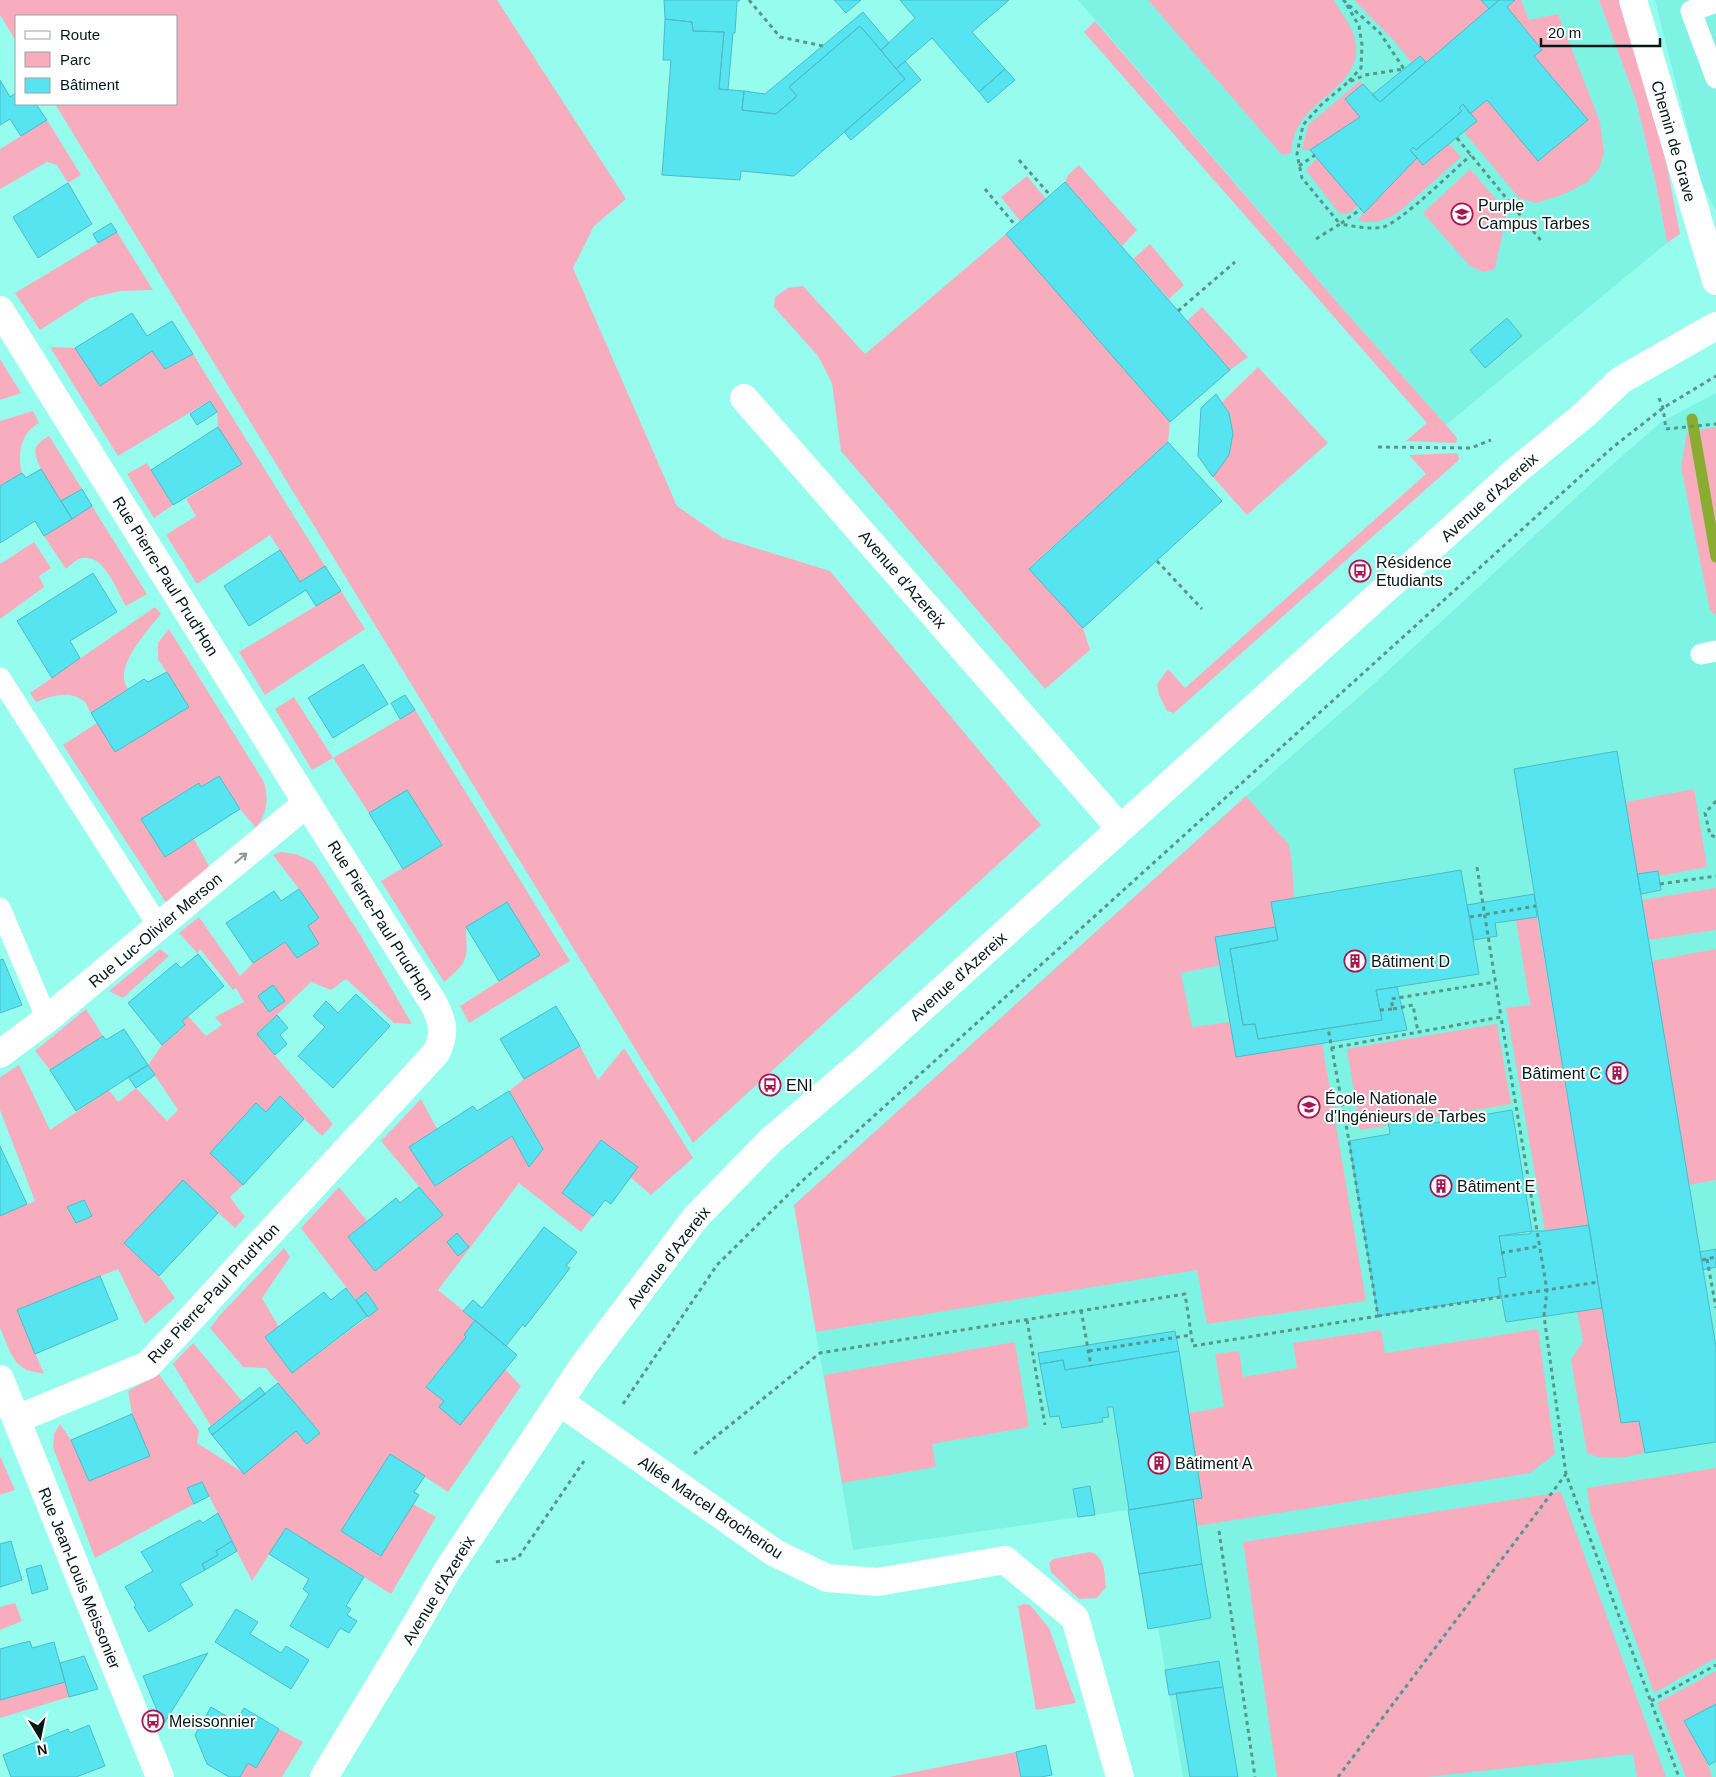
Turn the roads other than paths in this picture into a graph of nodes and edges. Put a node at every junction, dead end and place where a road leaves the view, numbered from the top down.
1 (1632, 0) edge
2 (1716, 2) edge
3 (1689, 5) edge
4 (1716, 78) edge
5 (1716, 282) edge
6 (0, 310) edge
7 (1716, 326) edge
8 (744, 398) dead end
9 (0, 678) edge
10 (307, 803) junction
11 (1120, 828) junction
12 (0, 908) edge
13 (159, 927) junction
14 (47, 1019) junction
15 (0, 1054) edge
16 (0, 1379) edge
17 (560, 1402) junction
18 (17, 1419) junction
19 (160, 1777) edge
20 (324, 1777) edge
21 (1120, 1777) edge

1 - 5 street, Chemin de Grave
2 - 3 lane
3 - 4 lane
6 - 10 street, Rue Pierre-Paul Prud'Hon
7 - 11 street, Avenue d'Azereix
8 - 11 street, Avenue d'Azereix
9 - 13 lane
13 -> 10 street, Rue Luc-Olivier Merson
10 - 18 street, Rue Pierre-Paul Prud'Hon
11 - 17 street, Avenue d'Azereix
12 - 14 lane
13 - 14 street, Rue Luc-Olivier Merson
14 - 15 street, Rue Luc-Olivier Merson
16 - 18 street, Rue Jean-Louis Meissonier
17 - 20 street, Avenue d'Azereix
17 - 21 street, Allée Marcel Brocheriou
18 - 19 street, Rue Jean-Louis Meissonier

